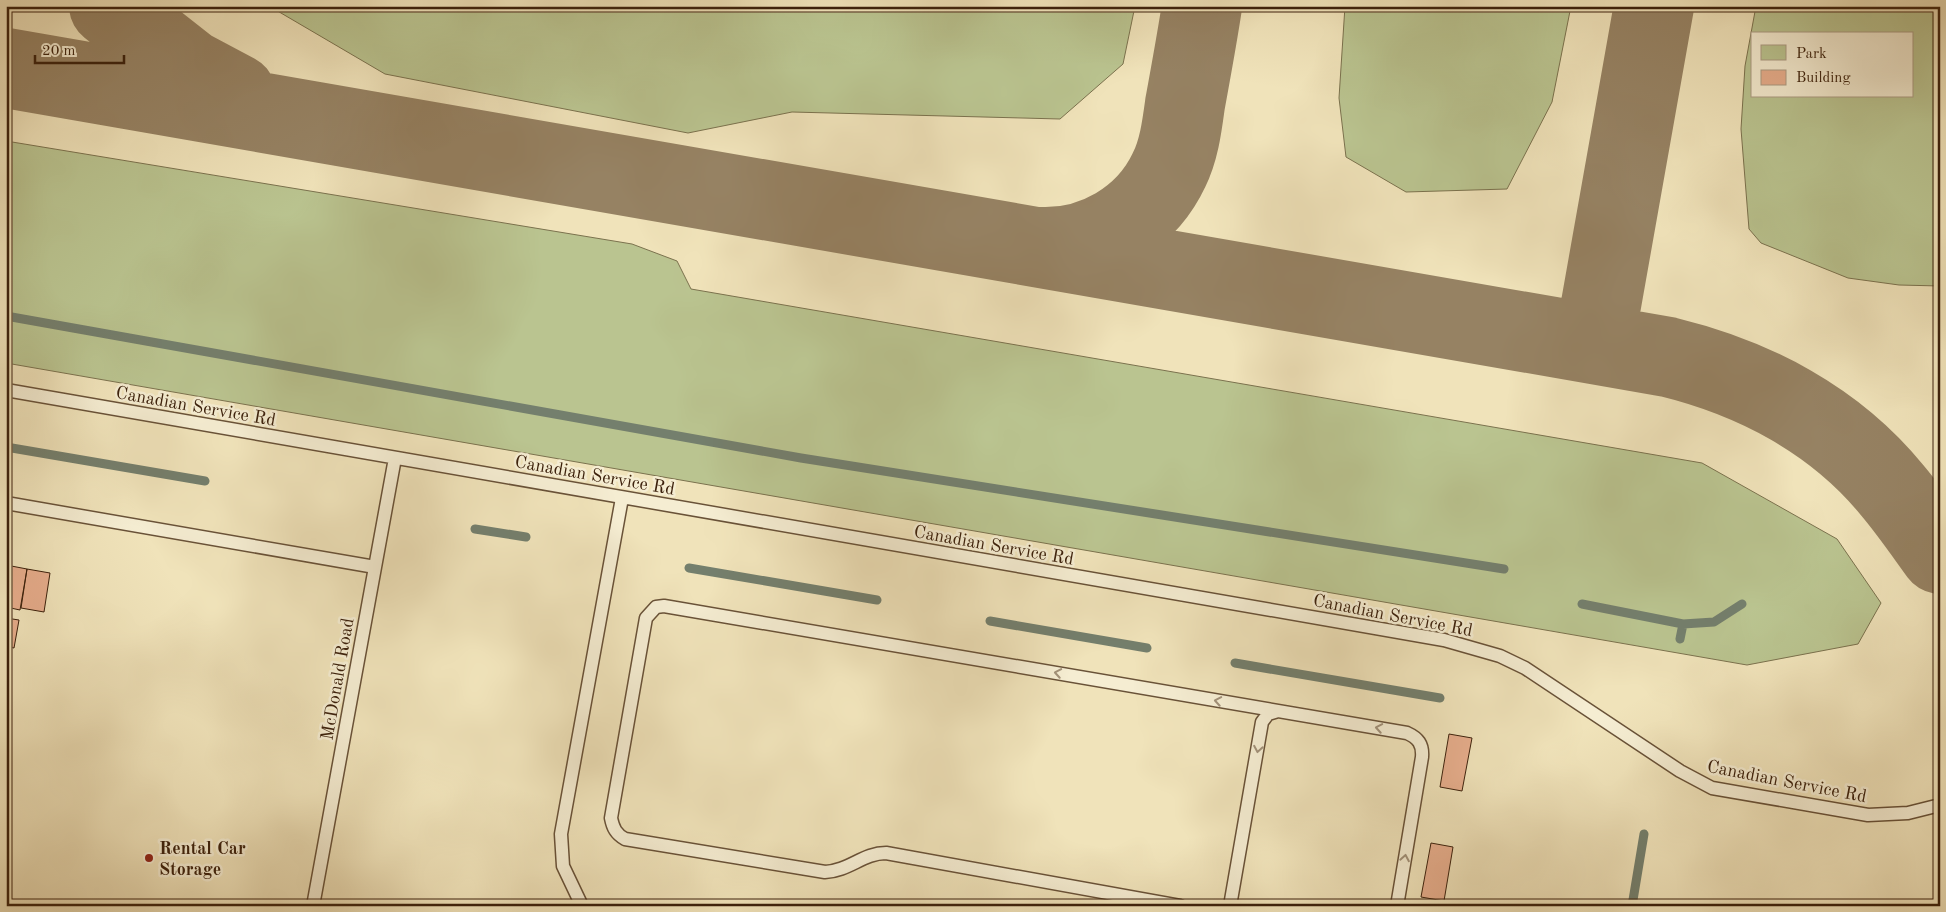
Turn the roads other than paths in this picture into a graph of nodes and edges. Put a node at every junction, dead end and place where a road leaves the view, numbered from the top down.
1 (6, 390) edge
2 (394, 458) junction
3 (622, 498) junction
4 (6, 503) edge
5 (375, 567) junction
6 (1278, 711) junction
7 (1940, 805) edge
8 (313, 906) edge
9 (582, 906) edge
10 (1180, 906) edge
11 (1230, 906) edge
12 (1397, 906) edge

1 - 2 lane, Canadian Service Rd
2 - 3 lane, Canadian Service Rd
2 - 5 lane, McDonald Road
3 - 7 lane, Canadian Service Rd
3 - 9 lane
4 - 5 lane
5 - 8 lane, McDonald Road
6 -> 10 lane
6 -> 11 lane
12 -> 6 lane

